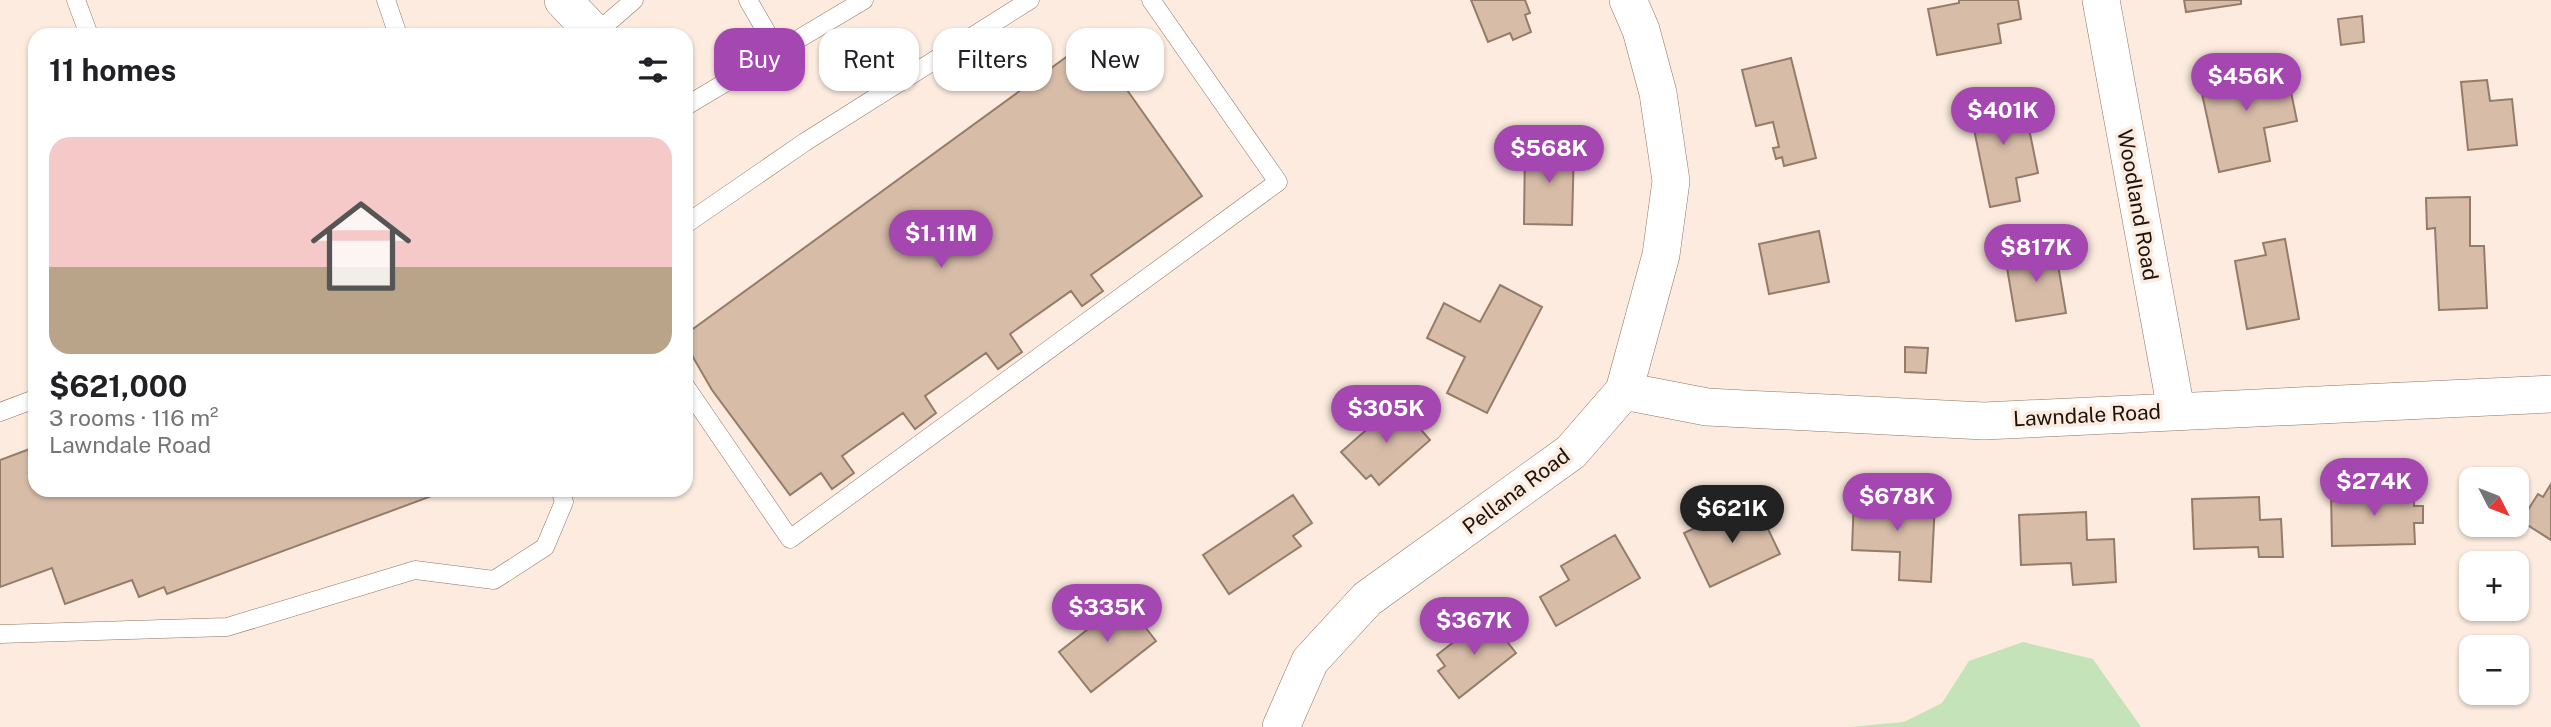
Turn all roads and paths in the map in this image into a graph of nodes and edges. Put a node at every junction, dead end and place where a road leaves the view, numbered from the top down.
1 (76, 0) edge
2 (386, 0) edge
3 (563, 0) edge
4 (634, 0) edge
5 (748, 0) edge
6 (864, 0) edge
7 (1030, 0) edge
8 (1151, 0) edge
9 (1629, 0) edge
10 (2101, 0) edge
11 (86, 28) edge
12 (396, 28) edge
13 (590, 28) edge
14 (603, 28) edge
15 (764, 28) edge
16 (805, 36) edge
17 (714, 90) edge
18 (693, 102) edge
19 (693, 219) edge
20 (1625, 391) junction
21 (2551, 394) edge
22 (693, 397) edge
23 (28, 402) edge
24 (2176, 410) junction
25 (0, 412) edge
26 (562, 497) edge
27 (0, 634) edge
28 (1281, 727) edge

1 - 11 lane
2 - 12 lane
3 - 13 street
4 - 14 lane
5 - 15 lane
6 - 16 lane
7 - 19 lane
8 - 22 lane
9 - 20 street, Pellana Road
10 - 24 street, Woodland Road
17 - 18 lane
20 - 24 street, Lawndale Road
20 - 28 street, Pellana Road
21 - 24 street, Lawndale Road
23 - 25 lane
26 - 27 lane

